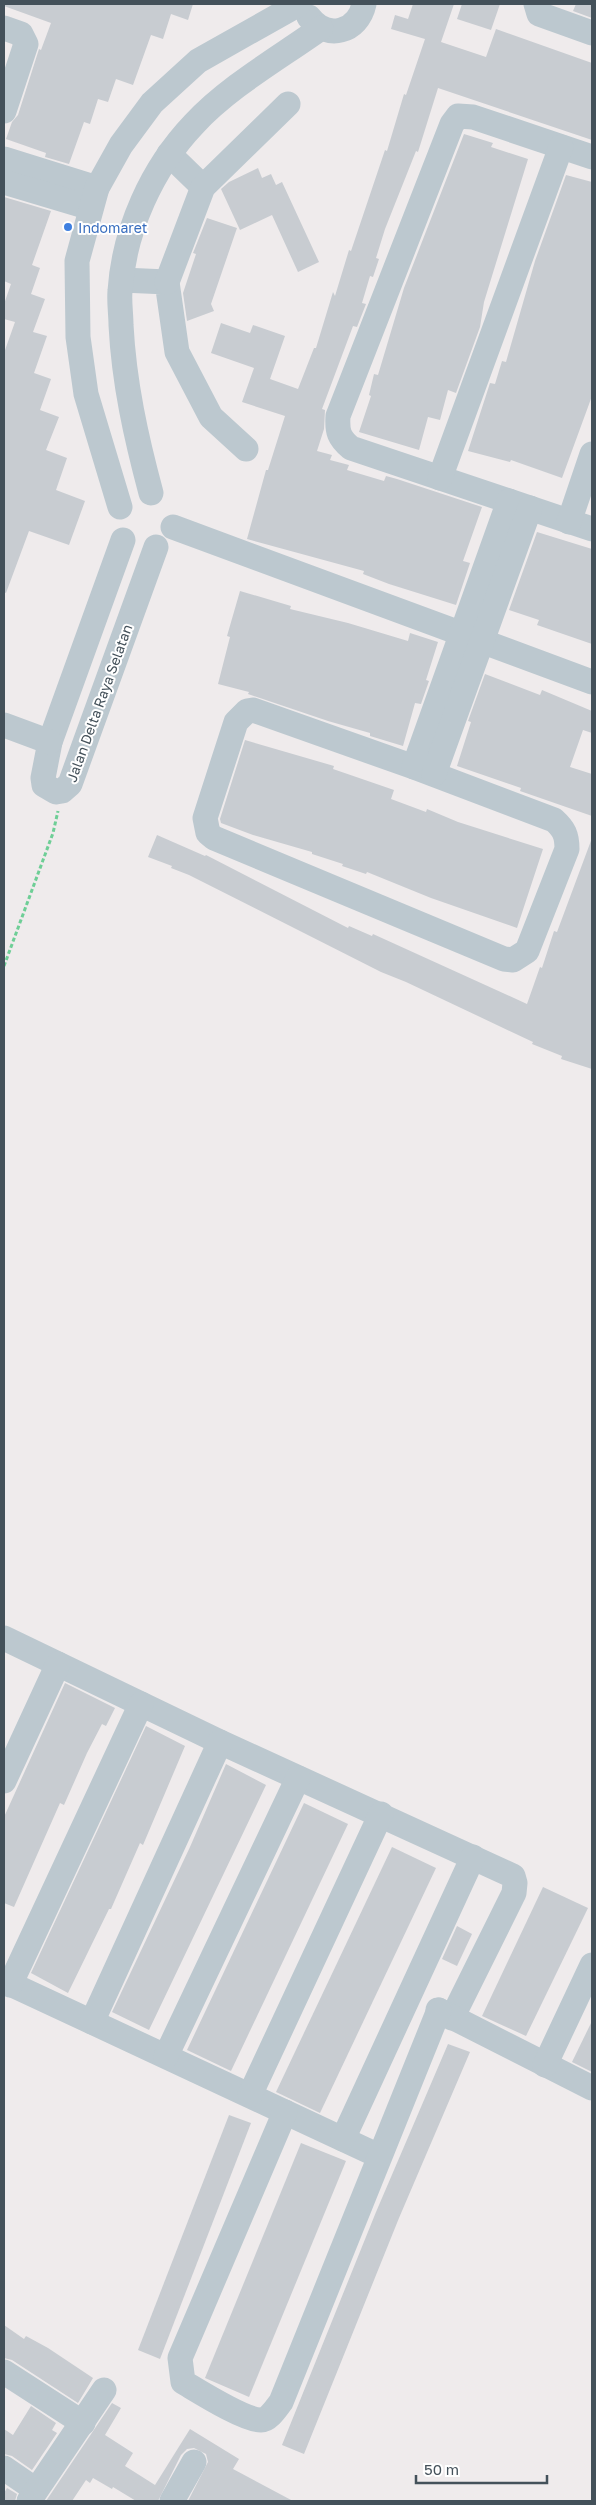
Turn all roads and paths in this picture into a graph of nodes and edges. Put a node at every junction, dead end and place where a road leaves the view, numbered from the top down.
1 (299, 4) edge
2 (305, 4) edge
3 (364, 4) edge
4 (536, 4) edge
5 (4, 28) edge
6 (321, 28) junction
7 (592, 33) edge
8 (288, 104) dead end
9 (4, 112) edge
10 (560, 146) junction
11 (169, 154) junction
12 (592, 158) edge
13 (4, 159) edge
14 (4, 182) edge
15 (203, 187) junction
16 (94, 198) junction
17 (122, 280) junction
18 (167, 282) junction
19 (246, 449) dead end
20 (592, 454) edge
21 (440, 478) junction
22 (151, 493) junction
23 (520, 505) junction
24 (120, 507) junction
25 (569, 522) junction
26 (173, 527) junction
27 (592, 530) edge
28 (123, 540) junction
29 (156, 548) junction
30 (471, 637) junction
31 (592, 682) edge
32 (4, 725) edge
33 (50, 742) junction
34 (424, 770) junction
35 (53, 833) dead end
36 (4, 966) edge
37 (4, 1638) edge
38 (58, 1664) junction
39 (141, 1704) junction
40 (220, 1742) junction
41 (298, 1778) junction
42 (4, 1781) edge
43 (381, 1814) junction
44 (473, 1857) junction
45 (592, 1966) edge
46 (7, 1983) edge
47 (410, 1994) junction
48 (445, 2014) junction
49 (92, 2022) junction
50 (166, 2056) junction
51 (545, 2065) junction
52 (592, 2088) edge
53 (250, 2096) junction
54 (285, 2112) junction
55 (343, 2139) junction
56 (379, 2156) junction
57 (4, 2372) edge
58 (104, 2390) dead end
59 (83, 2423) junction
60 (194, 2462) dead end
61 (4, 2468) edge
62 (32, 2496) edge
63 (172, 2501) edge

1 - 16 street
2 - 6 street
3 - 6 street
4 - 7 street
5 - 9 street
6 - 11 street
8 - 15 street
10 - 12 street
10 - 21 street
10 - 21 street
11 - 15 street
11 - 17 street
13 - 16 street
14 - 16 street
15 - 18 street
16 - 24 street
17 - 18 street
17 - 22 street
18 - 19 street
20 - 25 street
21 - 23 street
22 - 24 street
22 - 26 street
23 - 25 street
23 - 30 street
24 - 28 street
25 - 27 street
26 - 29 street
26 - 30 street
28 - 29 street
28 - 33 street, Jalan Delta Raya Selatan
29 - 33 street, Jalan Delta Raya Selatan
30 - 31 street
30 - 34 street
32 - 33 street
34 - 34 street
35 - 36 path
37 - 38 street
38 - 39 street
38 - 42 street
39 - 40 street
39 - 46 street
40 - 41 street
40 - 49 street
41 - 43 street
41 - 50 street
43 - 44 street
43 - 53 street
44 - 47 street
44 - 48 street
45 - 51 street
46 - 49 street
47 - 48 street
47 - 55 street
48 - 51 street
48 - 56 street
49 - 50 street
50 - 53 street
51 - 52 street
53 - 54 street
54 - 55 street
54 - 56 street
55 - 56 street
57 - 59 street
58 - 59 street
59 - 62 street
60 - 63 street
61 - 62 street

